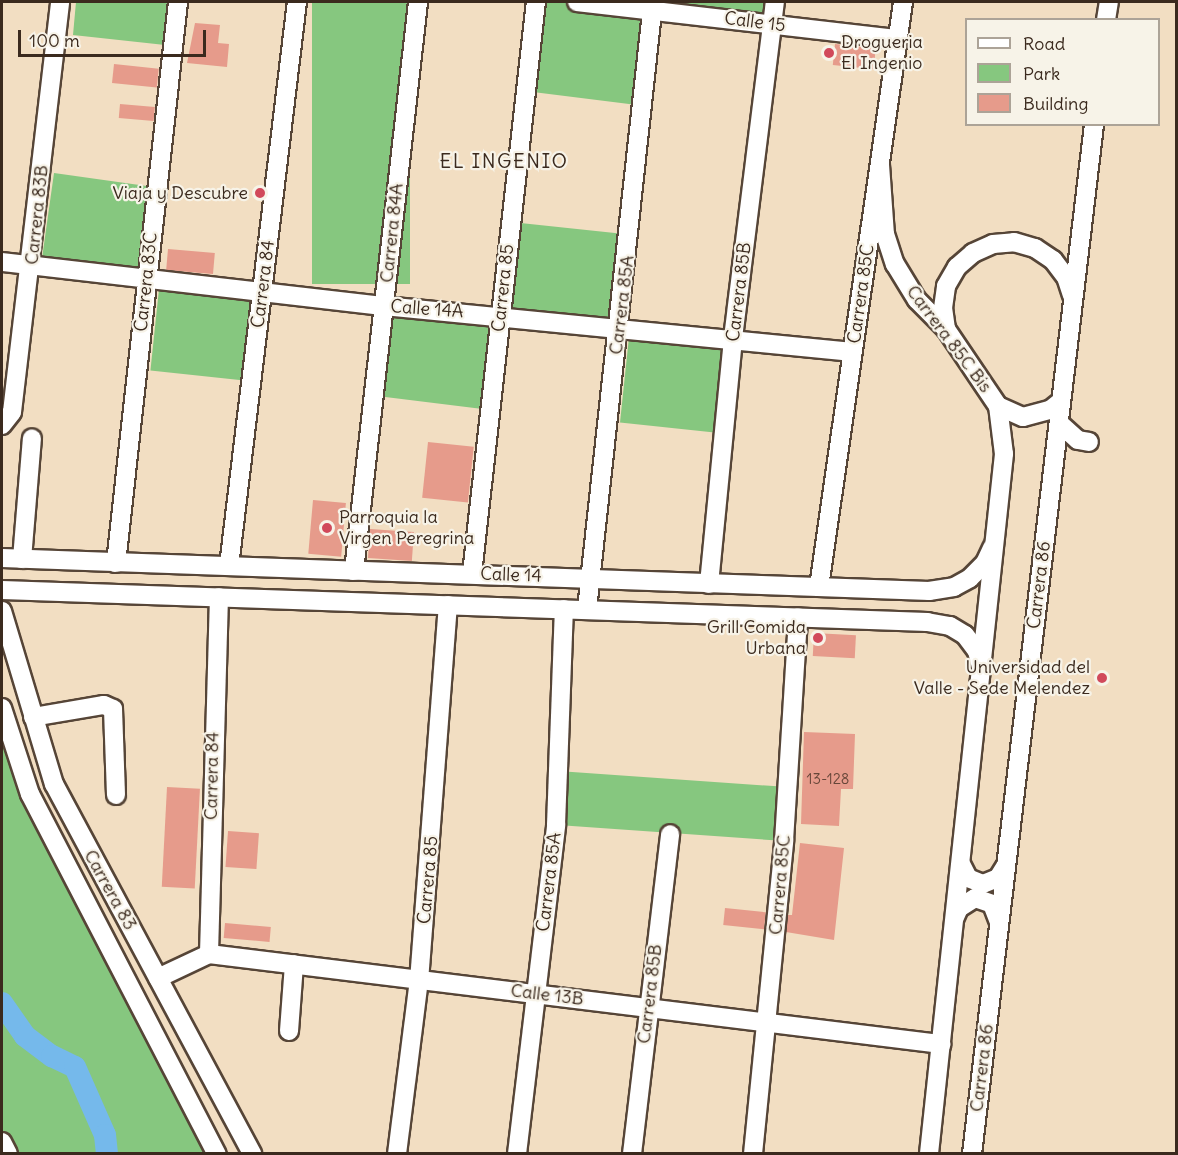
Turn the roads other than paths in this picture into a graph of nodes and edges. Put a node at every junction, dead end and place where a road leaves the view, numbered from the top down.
1 (60, 2) edge
2 (178, 2) edge
3 (297, 2) edge
4 (418, 2) edge
5 (536, 2) edge
6 (577, 2) edge
7 (775, 2) edge
8 (903, 2) edge
9 (1109, 2) edge
10 (653, 6) edge
11 (1106, 18) edge
12 (773, 24) junction
13 (898, 39) junction
14 (1094, 126) edge
15 (880, 165) junction
16 (2, 262) edge
17 (32, 264) junction
18 (146, 277) junction
19 (262, 289) junction
20 (1073, 298) junction
21 (384, 306) junction
22 (500, 314) junction
23 (620, 327) junction
24 (946, 329) junction
25 (733, 338) junction
26 (853, 352) junction
27 (1061, 401) junction
28 (998, 406) junction
29 (1059, 423) junction
30 (2, 425) edge
31 (32, 438) dead end
32 (1055, 453) junction
33 (996, 538) junction
34 (2, 558) edge
35 (22, 559) junction
36 (116, 562) junction
37 (229, 566) junction
38 (354, 571) junction
39 (472, 574) junction
40 (591, 578) junction
41 (709, 584) junction
42 (819, 587) junction
43 (2, 590) edge
44 (219, 597) junction
45 (448, 605) junction
46 (564, 609) junction
47 (587, 609) junction
48 (2, 611) edge
49 (798, 617) junction
50 (982, 671) junction
51 (2, 708) edge
52 (33, 717) junction
53 (40, 741) junction
54 (13, 747) junction
55 (54, 784) junction
56 (30, 795) junction
57 (116, 795) dead end
58 (670, 834) dead end
59 (961, 864) junction
60 (1006, 864) junction
61 (955, 916) junction
62 (999, 922) junction
63 (209, 954) junction
64 (294, 964) junction
65 (158, 978) junction
66 (419, 981) junction
67 (535, 994) junction
68 (648, 1008) junction
69 (768, 1021) junction
70 (289, 1031) dead end
71 (941, 1044) junction
72 (2, 1142) edge
73 (8, 1154) edge
74 (217, 1154) edge
75 (252, 1154) edge
76 (397, 1154) edge
77 (517, 1154) edge
78 (632, 1154) edge
79 (753, 1154) edge
80 (929, 1154) edge
81 (972, 1154) edge

1 - 17 street, Carrera 83B
2 - 18 street, Carrera 83C
3 - 19 street, Carrera 84
4 - 21 street, Carrera 84A
5 - 22 street, Carrera 85
6 - 10 street, Calle 15
7 - 12 street, Carrera 85B
8 - 13 street, Carrera 85C
9 - 11 street
10 - 12 street, Calle 15
10 - 23 street, Carrera 85A
12 - 13 street, Calle 15
12 - 25 street, Carrera 85B
13 - 15 street, Carrera 85C
14 - 20 street, Carrera 86
15 - 24 street, Carrera 85C Bis
15 - 26 street, Carrera 85C
16 - 17 street, Calle 14A
17 - 18 street, Calle 14A
17 - 30 street, Carrera 83B
18 - 19 street, Calle 14A
18 - 36 street, Carrera 83C
19 - 21 street, Calle 14A
19 - 37 street, Carrera 84
20 - 24 street
20 - 27 street, Carrera 86
21 - 22 street, Calle 14A
21 - 38 street, Carrera 84A
22 - 23 street, Calle 14A
22 - 39 street, Carrera 85
23 - 25 street, Calle 14A
23 - 40 street, Carrera 85A
24 - 28 street, Carrera 85C Bis
25 - 26 street, Calle 14A
25 - 41 street, Carrera 85B
26 - 42 street, Carrera 85C
27 - 28 street
27 - 29 street, Carrera 86
28 - 33 street, Carrera 85C Bis
29 - 32 street, Carrera 86
29 - 32 street
31 - 35 street
32 - 60 street, Carrera 86
33 - 42 street, Calle 14
33 - 50 street
34 - 35 street, Calle 14
35 - 36 street, Calle 14
36 - 37 street, Calle 14
37 - 38 street, Calle 14
38 - 39 street, Calle 14
39 - 40 street, Calle 14
40 - 41 street, Calle 14
40 - 47 street, Carrera 85A
41 - 42 street, Calle 14
43 - 44 street, Calle 14
44 - 45 street, Calle 14
44 - 63 street, Carrera 84
45 - 46 street, Calle 14
45 - 66 street, Carrera 85
46 - 47 street, Calle 14
46 - 67 street, Carrera 85A
47 - 49 street, Calle 14
48 - 52 street, Carrera 83
49 - 50 street, Calle 14
49 - 69 street, Carrera 85C
50 - 59 street
51 - 54 street, Carrera 83
52 - 53 street, Carrera 83
52 - 57 street
53 - 54 street
53 - 55 street, Carrera 83
54 - 56 street, Carrera 83
55 - 56 street
55 - 65 street, Carrera 83
56 - 74 street, Carrera 83
58 - 68 street, Carrera 85B
59 - 60 street
59 - 61 street
60 - 62 street, Carrera 86
61 - 62 street
61 - 71 street
62 - 81 street, Carrera 86
63 - 64 street, Calle 13B
63 - 65 street
64 - 66 street, Calle 13B
64 - 70 street
65 - 75 street, Carrera 83
66 - 67 street, Calle 13B
66 - 76 street, Carrera 85
67 - 68 street, Calle 13B
67 - 77 street, Carrera 85A
68 - 69 street, Calle 13B
68 - 78 street, Carrera 85B
69 - 71 street, Calle 13B
69 - 79 street, Carrera 85C
71 - 80 street
72 - 73 street

